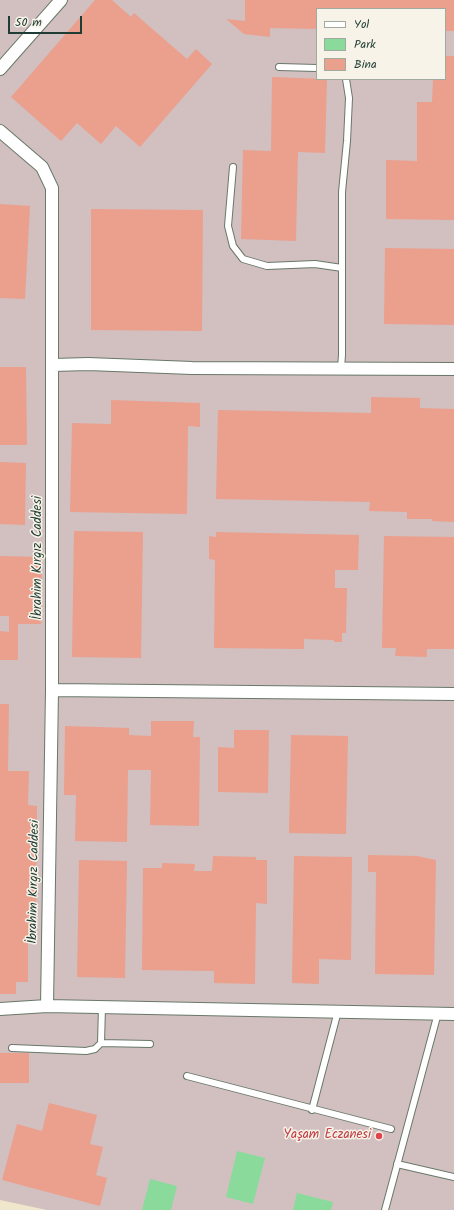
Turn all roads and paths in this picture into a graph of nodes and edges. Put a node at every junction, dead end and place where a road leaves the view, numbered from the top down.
1 (61, 0) edge
2 (279, 67) dead end
3 (316, 68) edge
4 (0, 69) edge
5 (346, 80) edge
6 (0, 131) edge
7 (233, 166) dead end
8 (342, 268) junction
9 (53, 366) junction
10 (341, 368) junction
11 (454, 369) edge
12 (52, 690) junction
13 (454, 694) edge
14 (47, 1006) junction
15 (102, 1007) junction
16 (0, 1009) edge
17 (338, 1011) junction
18 (438, 1013) junction
19 (454, 1014) edge
20 (101, 1043) junction
21 (150, 1044) dead end
22 (12, 1048) dead end
23 (187, 1076) dead end
24 (312, 1110) junction
25 (391, 1129) dead end
26 (397, 1164) junction
27 (454, 1177) edge
28 (385, 1210) edge

1 - 4 street
2 - 3 lane
5 - 8 lane
6 - 9 street, İbrahim Kırgız Caddesi
7 - 8 lane
8 - 10 lane
9 - 10 street
9 - 12 street, İbrahim Kırgız Caddesi
10 - 11 street
12 - 13 street
12 - 14 street, İbrahim Kırgız Caddesi
14 - 15 street
14 - 16 street
15 - 17 street
15 - 20 lane
17 - 18 street
17 - 24 lane
18 - 19 street
18 - 26 lane
20 - 21 lane
20 - 22 lane
23 - 24 lane
24 - 25 lane
26 - 27 lane
26 - 28 lane

